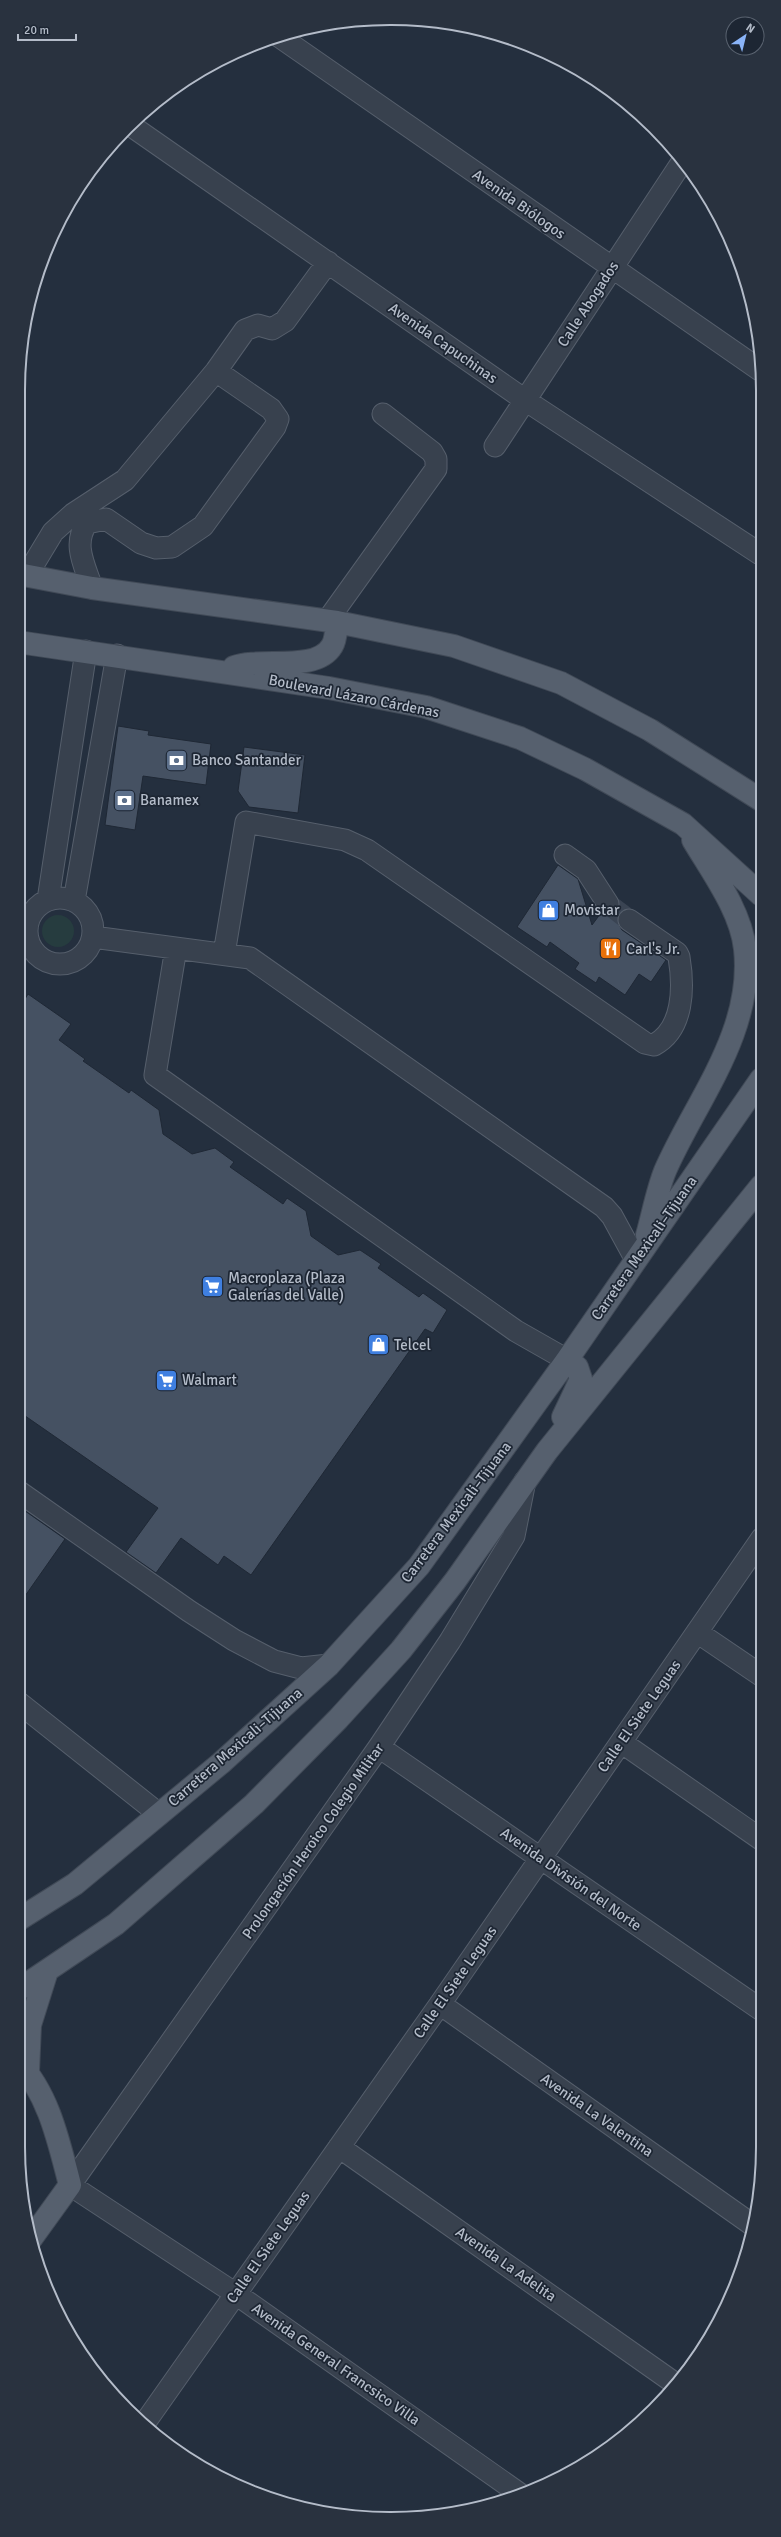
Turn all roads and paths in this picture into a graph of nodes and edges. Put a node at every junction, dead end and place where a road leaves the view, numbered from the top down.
1 (285, 40) edge
2 (136, 129) edge
3 (679, 167) edge
4 (328, 262) junction
5 (611, 268) junction
6 (755, 367) edge
7 (216, 371) junction
8 (526, 400) junction
9 (383, 414) dead end
10 (495, 446) dead end
11 (756, 551) edge
12 (25, 572) edge
13 (25, 575) edge
14 (92, 588) junction
15 (332, 622) junction
16 (25, 643) edge
17 (86, 651) junction
18 (117, 655) junction
19 (221, 673) junction
20 (756, 797) edge
21 (62, 812) junction
22 (89, 815) junction
23 (683, 824) junction
24 (564, 855) dead end
25 (756, 890) edge
26 (48, 900) junction
27 (74, 901) junction
28 (608, 904) tunnel mouth
29 (629, 920) tunnel mouth
30 (25, 924) edge
31 (25, 931) edge
32 (93, 936) junction
33 (176, 948) junction
34 (224, 954) junction
35 (756, 1086) edge
36 (754, 1199) edge
37 (639, 1256) junction
38 (567, 1360) junction
39 (547, 1451) junction
40 (526, 1481) junction
41 (25, 1496) edge
42 (756, 1547) edge
43 (697, 1632) junction
44 (329, 1665) junction
45 (756, 1672) edge
46 (25, 1708) edge
47 (621, 1742) junction
48 (380, 1747) junction
49 (159, 1814) junction
50 (756, 1836) edge
51 (541, 1858) junction
52 (25, 1916) edge
53 (48, 1971) junction
54 (25, 1986) edge
55 (440, 2004) junction
56 (756, 2006) edge
57 (25, 2055) edge
58 (25, 2070) edge
59 (339, 2147) junction
60 (70, 2185) junction
61 (748, 2222) edge
62 (35, 2233) edge
63 (236, 2294) junction
64 (671, 2380) edge
65 (148, 2419) edge
66 (515, 2490) edge

1 - 5 street, Avenida Biólogos
2 - 4 street, Avenida Capuchinas
3 - 5 street, Calle Abogados
4 - 7 street
4 - 8 street, Avenida Capuchinas
5 - 6 street, Avenida Biólogos
5 - 8 street, Calle Abogados
7 - 12 street
7 - 14 street
8 - 10 street, Calle Abogados
8 - 11 street, Avenida Capuchinas
9 - 15 street
13 - 14 main road
14 - 15 main road
15 - 19 main road
15 - 20 main road
16 - 17 main road, Boulevard Lázaro Cárdenas
17 - 18 main road, Boulevard Lázaro Cárdenas
17 - 21 street
18 - 19 main road, Boulevard Lázaro Cárdenas
18 - 22 street
19 - 23 main road, Boulevard Lázaro Cárdenas
21 - 22 street
21 - 26 street
22 - 27 street
23 - 25 main road, Boulevard Lázaro Cárdenas
23 - 37 main road
24 - 28 street
26 - 27 street
26 - 30 street
27 - 32 street
29 - 34 street
31 - 32 street
32 - 33 street
33 - 34 street
33 - 38 street
34 - 37 street
35 - 37 main road, Carretera Mexicali–Tijuana
36 - 39 main road
37 - 38 main road, Carretera Mexicali–Tijuana
38 - 39 main road
38 - 44 main road, Carretera Mexicali–Tijuana
39 - 40 main road
40 - 48 street, Prolongación Heroico Colegio Militar
40 - 53 main road
41 - 44 street
42 - 43 street, Calle El Siete Leguas
43 - 45 street
43 - 47 street, Calle El Siete Leguas
44 - 49 main road, Carretera Mexicali–Tijuana
46 - 49 street
47 - 50 street
47 - 51 street, Calle El Siete Leguas
48 - 51 street, Avenida División del Norte
48 - 60 street, Prolongación Heroico Colegio Militar
49 - 52 main road, Carretera Mexicali–Tijuana
51 - 55 street, Calle El Siete Leguas
51 - 56 street, Avenida División del Norte
53 - 54 main road
53 - 57 main road
55 - 59 street, Calle El Siete Leguas
55 - 61 street, Avenida La Valentina
58 - 60 main road
59 - 63 street, Calle El Siete Leguas
59 - 64 street, Avenida La Adelita
60 - 62 main road
60 - 63 street, Avenida General Francsico Villa
63 - 65 street, Calle El Siete Leguas
63 - 66 street, Avenida General Francsico Villa

